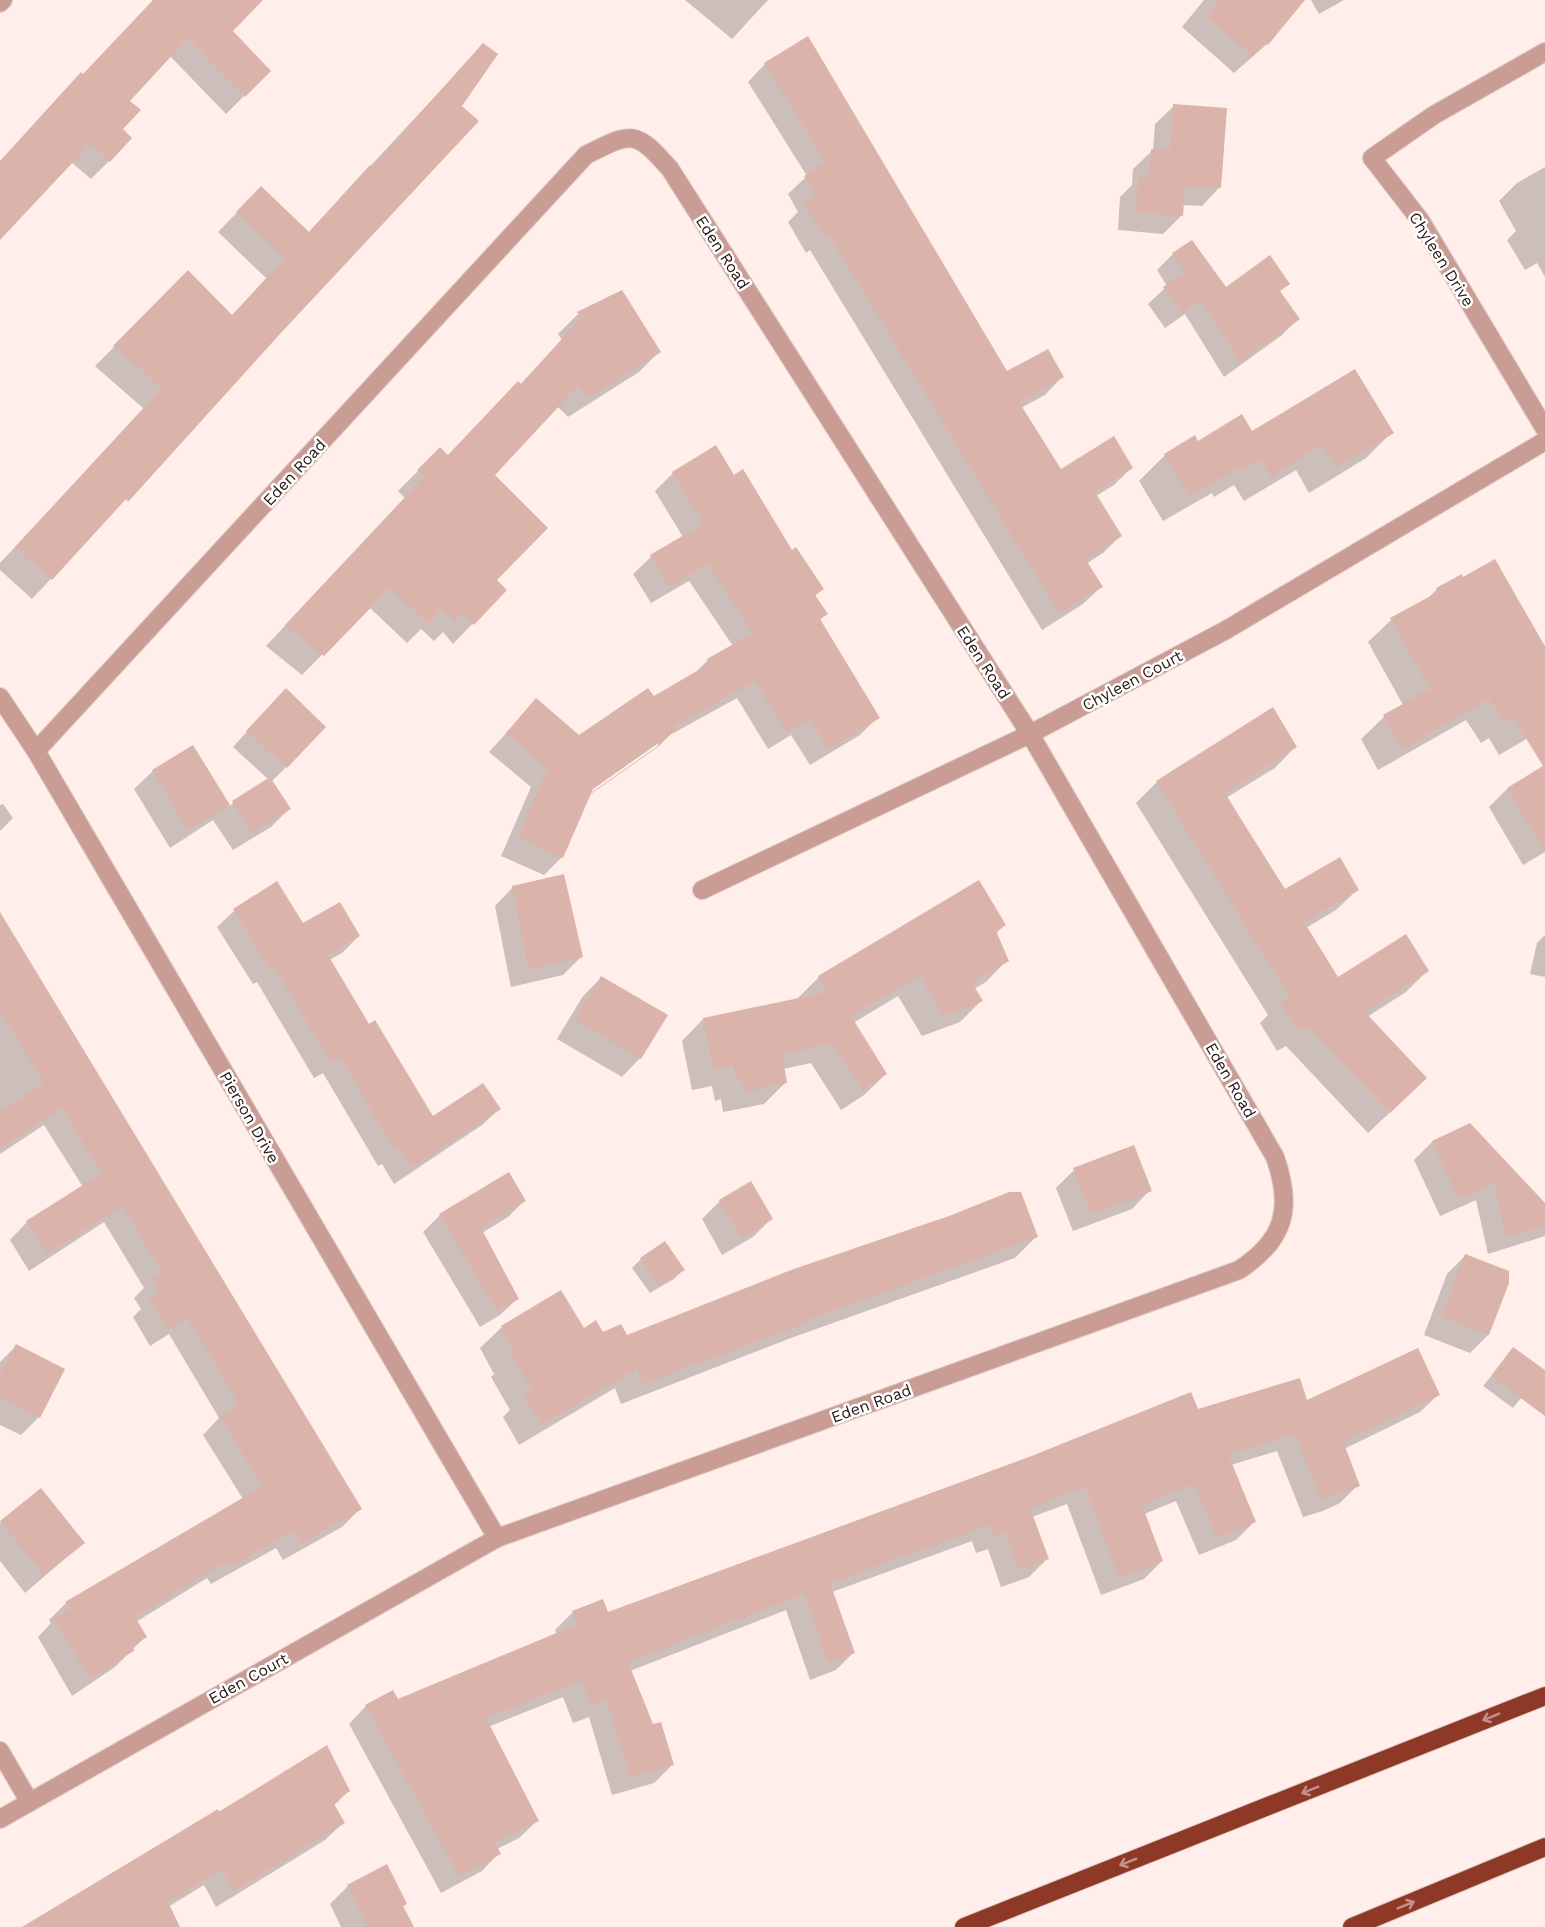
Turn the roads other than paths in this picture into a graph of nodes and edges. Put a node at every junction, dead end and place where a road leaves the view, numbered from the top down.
1 (3, 0) edge
2 (0, 3) edge
3 (1545, 52) edge
4 (1545, 429) edge
5 (1545, 441) edge
6 (0, 697) edge
7 (1030, 734) junction
8 (36, 751) junction
9 (702, 890) dead end
10 (497, 1538) junction
11 (1545, 1696) edge
12 (0, 1751) edge
13 (29, 1801) junction
14 (0, 1819) edge
15 (1545, 1847) edge
16 (964, 1927) edge
17 (1352, 1927) edge

1 - 2 street
3 - 4 street, Chyleen Drive
5 - 7 street, Chyleen Court
6 - 8 street, Pierson Drive
7 - 8 street, Eden Road
7 - 9 street, Chyleen Court
7 - 10 street, Eden Road
8 - 10 street, Pierson Drive
10 - 13 street, Eden Court
11 -> 16 highway
12 - 13 street
13 - 14 street, Eden Court
17 -> 15 highway

